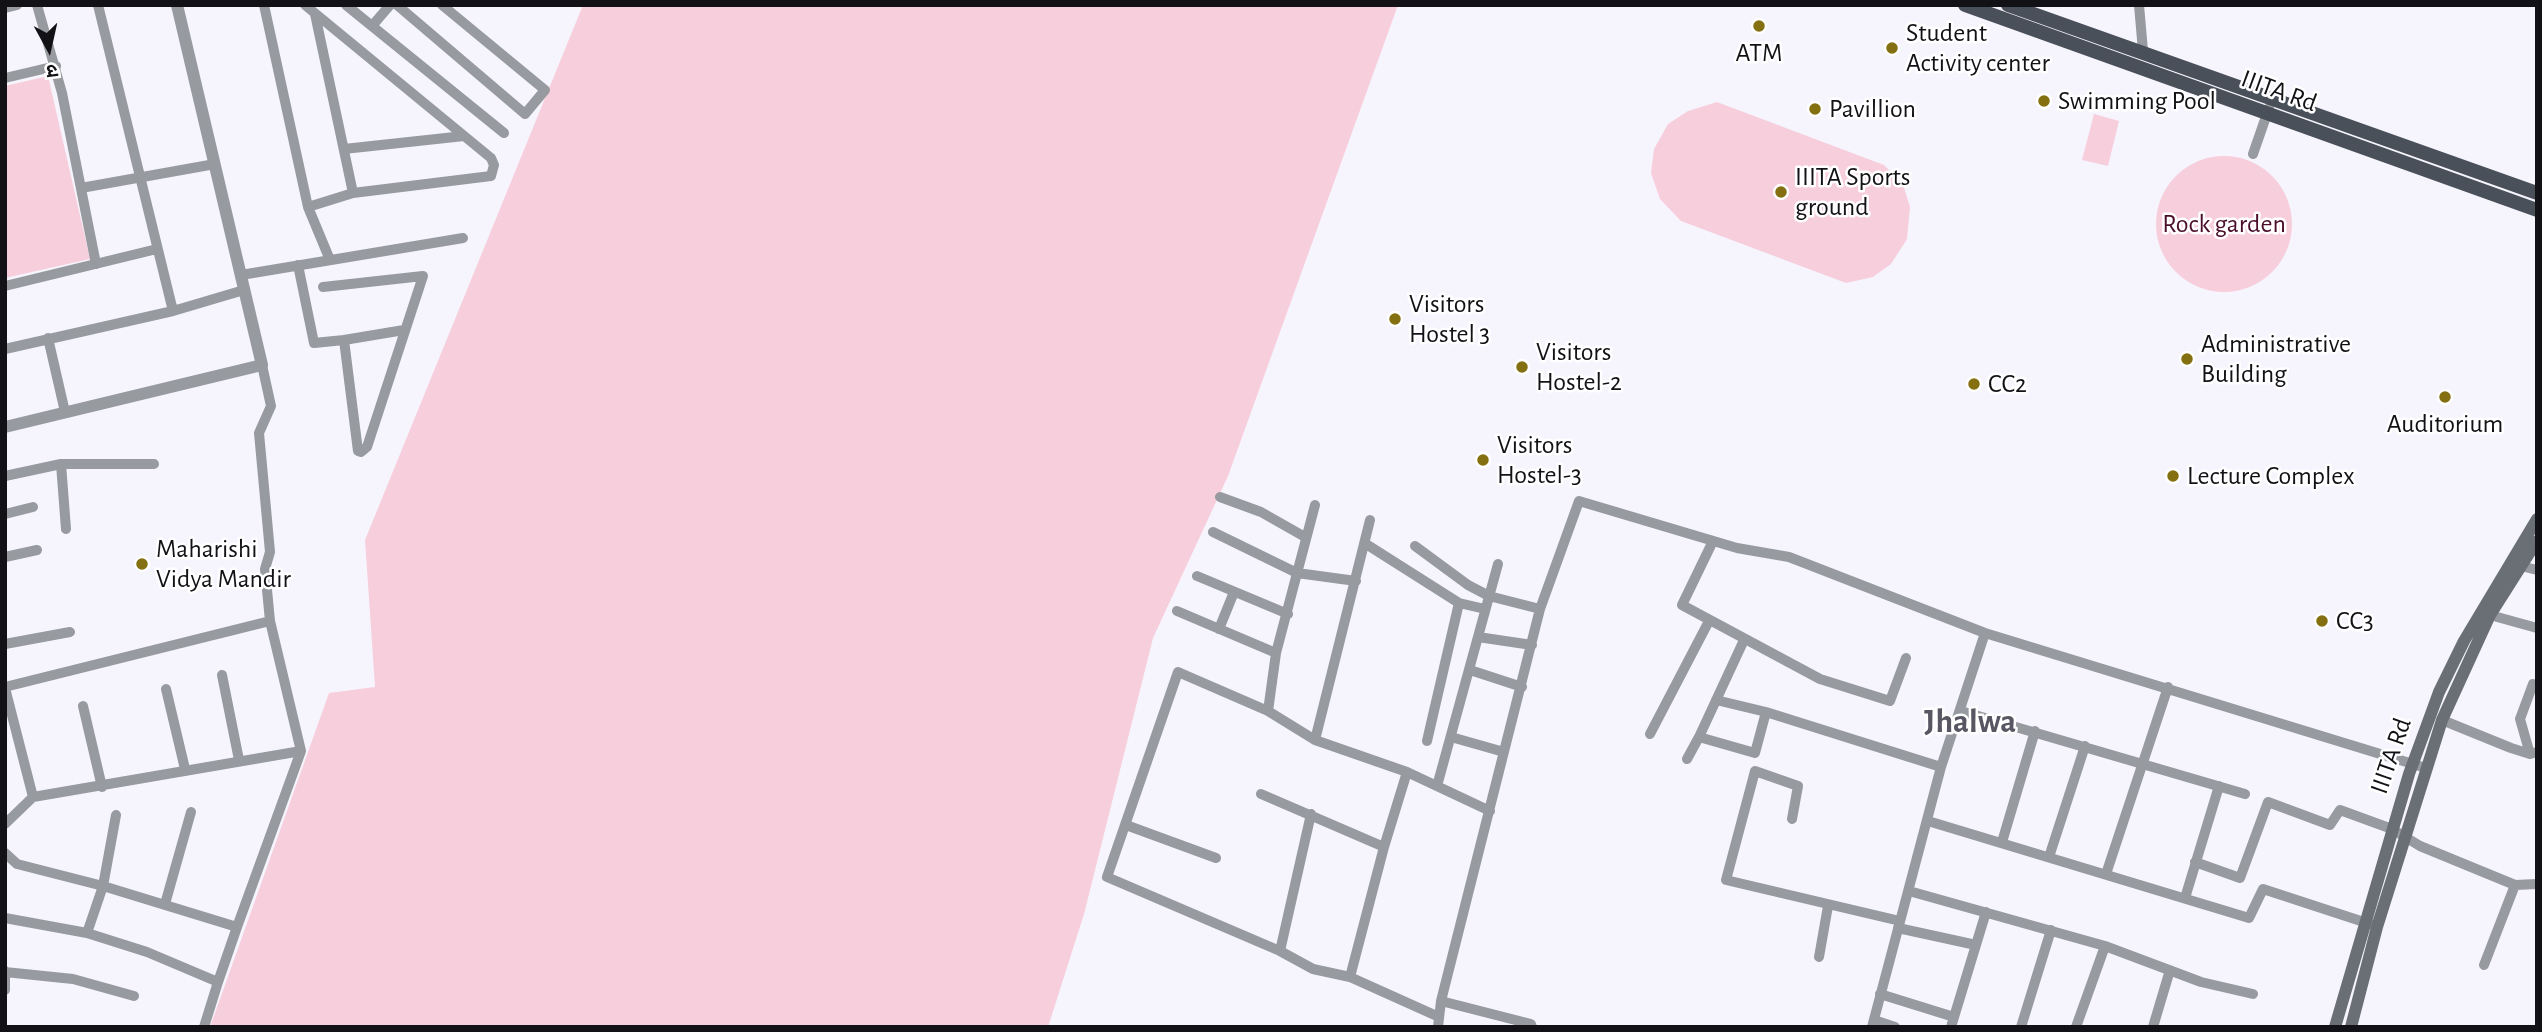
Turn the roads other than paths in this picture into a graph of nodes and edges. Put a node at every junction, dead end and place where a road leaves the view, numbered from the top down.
1 (17, 5) edge
2 (37, 5) edge
3 (98, 5) edge
4 (177, 5) edge
5 (264, 5) edge
6 (305, 5) edge
7 (346, 5) edge
8 (390, 5) edge
9 (397, 5) edge
10 (442, 5) edge
11 (2008, 5) edge
12 (2139, 5) edge
13 (1968, 6) edge
14 (5, 8) edge
15 (315, 14) junction
16 (372, 26) junction
17 (2139, 50) junction
18 (2131, 64) junction
19 (56, 66) junction
20 (5, 78) edge
21 (2273, 97) junction
22 (2267, 112) junction
23 (504, 133) dead end
24 (464, 136) junction
25 (344, 149) junction
26 (2253, 154) dead end
27 (215, 164) junction
28 (140, 178) junction
29 (81, 188) junction
30 (353, 193) junction
31 (2537, 193) edge
32 (308, 207) junction
33 (2537, 210) edge
34 (463, 238) dead end
35 (157, 249) junction
36 (330, 260) junction
37 (96, 264) junction
38 (298, 265) junction
39 (241, 275) junction
40 (5, 286) edge
41 (323, 287) dead end
42 (244, 290) junction
43 (173, 310) junction
44 (404, 330) junction
45 (48, 338) junction
46 (344, 340) junction
47 (5, 349) edge
48 (262, 365) junction
49 (65, 412) junction
50 (5, 427) edge
51 (61, 464) junction
52 (154, 464) dead end
53 (5, 475) edge
54 (1220, 496) dead end
55 (1315, 505) dead end
56 (33, 507) dead end
57 (5, 514) edge
58 (2537, 519) edge
59 (1370, 520) dead end
60 (66, 529) dead end
61 (1213, 532) dead end
62 (1305, 537) junction
63 (1713, 541) junction
64 (2537, 541) edge
65 (1366, 544) junction
66 (1415, 546) dead end
67 (37, 550) dead end
68 (5, 557) edge
69 (1498, 564) dead end
70 (2521, 566) junction
71 (2537, 570) edge
72 (1297, 573) junction
73 (1197, 576) dead end
74 (1356, 581) junction
75 (1234, 592) junction
76 (1489, 596) junction
77 (1459, 603) junction
78 (1485, 609) junction
79 (1540, 609) junction
80 (1177, 611) dead end
81 (1288, 614) junction
82 (2490, 615) junction
83 (270, 621) junction
84 (1709, 621) junction
85 (2537, 628) edge
86 (1219, 629) junction
87 (70, 632) dead end
88 (1985, 632) junction
89 (1478, 637) junction
90 (1744, 640) junction
91 (5, 644) edge
92 (1532, 645) junction
93 (1276, 653) junction
94 (1906, 658) dead end
95 (1470, 670) junction
96 (222, 675) dead end
97 (2537, 685) edge
98 (1522, 687) junction
99 (2168, 687) junction
100 (5, 688) edge
101 (166, 689) dead end
102 (1716, 700) junction
103 (83, 706) dead end
104 (1961, 711) junction
105 (1268, 712) junction
106 (1766, 712) junction
107 (2442, 720) junction
108 (2035, 731) junction
109 (1650, 734) dead end
110 (1451, 737) junction
111 (1699, 737) junction
112 (1315, 740) junction
113 (1427, 741) dead end
114 (2085, 746) junction
115 (301, 751) junction
116 (1504, 752) junction
117 (2534, 753) edge
118 (1688, 759) dead end
119 (239, 760) junction
120 (2142, 763) junction
121 (2413, 764) junction
122 (1941, 767) junction
123 (2426, 768) junction
124 (186, 769) junction
125 (1407, 772) junction
126 (1437, 786) junction
127 (2219, 786) junction
128 (102, 787) junction
129 (1261, 794) dead end
130 (2245, 794) dead end
131 (33, 797) junction
132 (1490, 811) junction
133 (191, 812) dead end
134 (1311, 814) junction
135 (116, 815) dead end
136 (1792, 819) dead end
137 (1928, 821) junction
138 (5, 824) edge
139 (1126, 825) junction
140 (2392, 829) junction
141 (2406, 837) junction
142 (2002, 842) junction
143 (1384, 847) junction
144 (5, 853) edge
145 (2049, 857) junction
146 (1216, 858) dead end
147 (2195, 862) junction
148 (2106, 874) junction
149 (2537, 884) edge
150 (2515, 885) junction
151 (103, 886) junction
152 (1909, 891) junction
153 (2185, 898) junction
154 (165, 904) junction
155 (1828, 906) junction
156 (1986, 912) junction
157 (5, 918) edge
158 (2364, 922) junction
159 (1899, 924) junction
160 (237, 927) junction
161 (2377, 927) junction
162 (2051, 930) junction
163 (87, 933) junction
164 (1976, 945) junction
165 (2105, 946) junction
166 (1280, 951) junction
167 (1819, 957) dead end
168 (2484, 965) dead end
169 (2170, 970) junction
170 (5, 971) edge
171 (1350, 977) junction
172 (218, 982) junction
173 (5, 990) edge
174 (1880, 994) junction
175 (2253, 994) dead end
176 (134, 996) dead end
177 (1441, 1001) junction
178 (1439, 1022) edge
179 (1952, 1022) edge
180 (1873, 1023) edge
181 (204, 1027) edge
182 (1532, 1027) edge
183 (1895, 1027) edge
184 (2021, 1027) edge
185 (2076, 1027) edge
186 (2153, 1027) edge
187 (2335, 1027) edge
188 (2351, 1027) edge

1 - 14 street
2 - 19 street
3 - 28 street
4 - 27 street
5 - 32 street
6 - 15 street
7 - 16 street
8 - 16 street
9 - 10 street
11 - 17 main road, IIITA Rd
12 - 17 street
13 - 18 main road, IIITA Rd
15 - 24 street
15 - 25 street
16 - 23 street
17 - 18 street
17 - 21 main road, IIITA Rd
18 - 22 main road, IIITA Rd
19 - 20 street
19 - 29 street
21 - 22 street
21 - 31 main road, IIITA Rd
22 - 26 street
22 - 33 main road, IIITA Rd
24 - 25 street
24 - 30 street
25 - 30 street
27 - 28 street
27 - 39 street
28 - 29 street
28 - 35 street
29 - 37 street
30 - 32 street
32 - 36 street
34 - 36 street
35 - 37 street
35 - 43 street
36 - 38 street
37 - 40 street
38 - 39 street
38 - 46 street
39 - 42 street
41 - 44 street
42 - 43 street
42 - 48 street
43 - 45 street
44 - 46 street
44 - 46 street
45 - 47 street
45 - 49 street
48 - 49 street
48 - 83 street
49 - 50 street
51 - 52 street
51 - 53 street
51 - 60 street
54 - 62 street
55 - 62 street
56 - 57 street
58 - 121 main road, IIITA Rd
59 - 65 street
61 - 72 street
62 - 72 street
63 - 79 street
63 - 84 street
63 - 88 street
64 - 70 main road, IIITA Rd
65 - 74 street
65 - 77 street
66 - 76 street
67 - 68 street
69 - 76 street
70 - 71 street
70 - 82 main road, IIITA Rd
72 - 74 street
72 - 81 street
73 - 75 street
74 - 112 street
75 - 81 street
75 - 86 street
76 - 78 street
76 - 79 street
77 - 78 street
77 - 113 street
78 - 89 street
79 - 92 street
80 - 86 street
81 - 93 street
82 - 85 street
82 - 107 main road, IIITA Rd
83 - 100 street
83 - 115 street
84 - 90 street
84 - 109 street
86 - 93 street
87 - 91 street
88 - 99 street
88 - 104 street
89 - 92 street
89 - 95 street
90 - 94 street
90 - 102 street
92 - 98 street
93 - 105 street
95 - 98 street
95 - 110 street
96 - 119 street
97 - 117 street
98 - 116 street
99 - 120 street
99 - 121 street
100 - 131 street
101 - 124 street
102 - 106 street
102 - 111 street
103 - 128 street
104 - 108 street
104 - 122 street
105 - 112 street
105 - 139 street
106 - 111 street
106 - 122 street
107 - 117 street
107 - 123 main road, IIITA Rd
108 - 114 street
108 - 142 street
110 - 116 street
110 - 126 street
111 - 118 street
112 - 125 street
114 - 120 street
114 - 145 street
115 - 119 street
115 - 160 street
116 - 132 street
119 - 124 street
120 - 127 street
120 - 148 street
121 - 123 street
121 - 140 main road, IIITA Rd
122 - 137 street
123 - 141 main road, IIITA Rd
124 - 128 street
125 - 126 street
125 - 143 street
126 - 132 street
127 - 130 street
127 - 147 street
128 - 131 street
129 - 134 street
131 - 138 street
132 - 177 street
133 - 154 street
134 - 143 street
134 - 166 street
135 - 151 street
136 - 155 street
137 - 142 street
137 - 152 street
139 - 146 street
139 - 166 street
140 - 141 street
140 - 147 street
140 - 158 main road, IIITA Rd
141 - 150 street
141 - 161 main road, IIITA Rd
142 - 145 street
143 - 171 street
144 - 151 street
145 - 148 street
147 - 153 street
148 - 153 street
149 - 150 street
150 - 168 street
151 - 154 street
151 - 163 street
152 - 156 street
152 - 159 street
153 - 158 street
154 - 160 street
155 - 159 street
155 - 167 street
156 - 162 street
156 - 164 street
157 - 163 street
158 - 161 street
158 - 187 main road, IIITA Rd
159 - 164 street
159 - 174 street
160 - 172 street
161 - 188 main road, IIITA Rd
162 - 165 street
162 - 184 street
163 - 172 street
164 - 179 street
165 - 169 street
165 - 185 street
166 - 171 street
169 - 175 street
169 - 186 street
170 - 173 street
170 - 176 street
171 - 178 street
172 - 181 street
174 - 179 street
174 - 180 street
177 - 178 street
177 - 182 street
180 - 183 street

